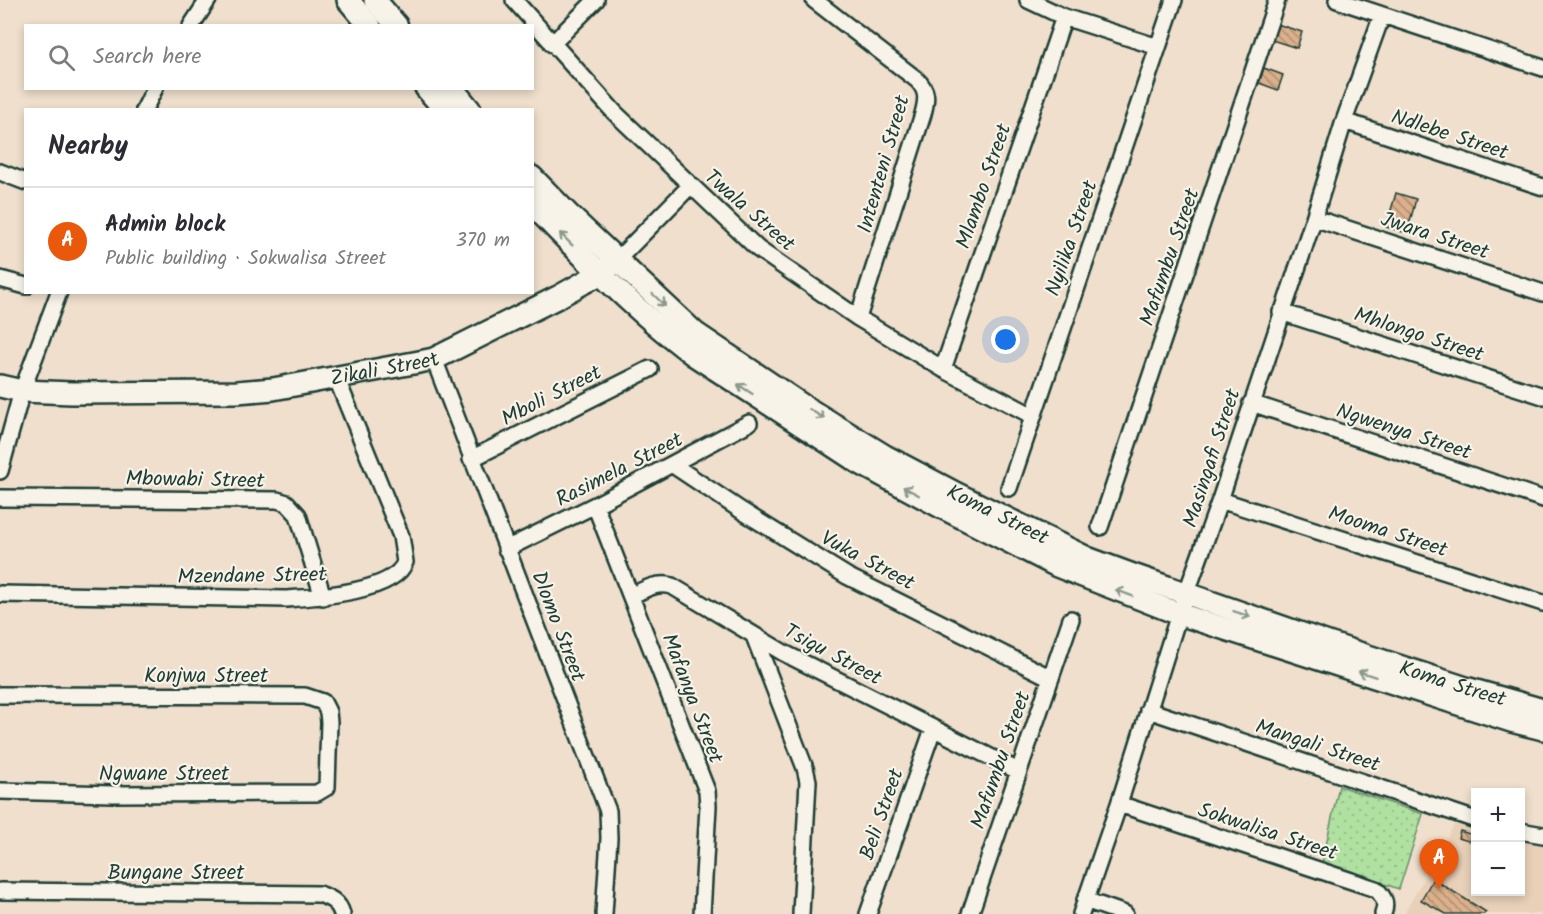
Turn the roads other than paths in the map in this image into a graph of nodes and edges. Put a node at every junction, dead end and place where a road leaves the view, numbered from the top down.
1 (208, 0) edge
2 (348, 0) edge
3 (375, 0) edge
4 (514, 0) edge
5 (596, 0) edge
6 (814, 0) edge
7 (1028, 0) edge
8 (1174, 0) edge
9 (1277, 0) edge
10 (1337, 0) edge
11 (1382, 15) junction
12 (1064, 17) junction
13 (192, 24) edge
14 (368, 24) edge
15 (395, 24) edge
16 (552, 44) junction
17 (1158, 47) junction
18 (1543, 68) edge
19 (154, 90) edge
20 (428, 90) edge
21 (454, 90) edge
22 (145, 108) edge
23 (443, 108) edge
24 (468, 108) edge
25 (1344, 121) junction
26 (0, 172) edge
27 (534, 179) edge
28 (24, 181) edge
29 (690, 186) junction
30 (1543, 187) edge
31 (534, 206) edge
32 (1314, 218) junction
33 (609, 266) junction
34 (0, 279) edge
35 (24, 285) edge
36 (1543, 293) edge
37 (55, 294) edge
38 (1281, 312) junction
39 (858, 318) junction
40 (434, 359) junction
41 (650, 369) dead end
42 (943, 369) junction
43 (336, 377) junction
44 (0, 386) edge
45 (22, 391) junction
46 (1543, 396) edge
47 (1251, 403) junction
48 (1033, 416) junction
49 (749, 423) dead end
50 (471, 459) junction
51 (673, 465) junction
52 (0, 471) edge
53 (1008, 488) dead end
54 (0, 498) edge
55 (1543, 499) edge
56 (1220, 500) junction
57 (595, 505) junction
58 (1100, 527) dead end
59 (506, 549) junction
60 (0, 594) edge
61 (631, 596) junction
62 (323, 597) junction
63 (1543, 603) edge
64 (1183, 604) junction
65 (1071, 619) dead end
66 (754, 636) junction
67 (1051, 678) junction
68 (0, 695) edge
69 (1148, 710) junction
70 (1543, 710) edge
71 (933, 729) junction
72 (1543, 729) edge
73 (1018, 771) junction
74 (327, 788) joint
75 (0, 791) edge
76 (1119, 804) junction
77 (1471, 818) edge
78 (1525, 832) edge
79 (1543, 835) edge
80 (0, 891) edge
81 (1083, 907) edge
82 (342, 914) edge
83 (604, 914) edge
84 (702, 914) edge
85 (801, 914) edge
86 (868, 914) edge
87 (970, 914) edge
88 (1125, 914) edge
89 (1383, 914) edge

1 - 13 street
2 - 14 main road
3 - 15 main road
4 - 16 street, Twala Street
5 - 16 street
6 - 39 street, Intenteni Street
7 - 12 street
8 - 17 street, Nyilika Street
9 - 58 street, Mafumbu Street
10 - 11 street
11 - 18 street
11 - 25 street, Masingafi Street
12 - 17 street
12 - 42 street, Mlambo Street
16 - 29 street, Twala Street
17 - 48 street, Nyilika Street
19 - 22 street
20 - 23 main road
21 - 24 main road
25 - 30 street, Ndlebe Street
25 - 32 street, Masingafi Street
26 - 28 street
27 - 33 main road, Koma Street
29 - 33 street, Zikali Street
29 - 39 street, Twala Street
33 -> 31 main road, Koma Street
32 - 36 street, Jwara Street
32 - 38 street, Masingafi Street
33 - 40 main road, Zikali Street
33 - 64 main road, Koma Street
34 - 35 street
37 - 45 street
38 - 46 street, Mhlongo Street
38 - 47 street, Masingafi Street
39 - 42 street, Twala Street
40 - 43 main road, Zikali Street
40 - 50 street, Dlomo Street
41 - 50 street, Mboli Street
42 - 48 street, Twala Street
43 - 45 main road, Zikali Street
43 - 62 street, Mzendane Street
44 - 45 main road, Zikali Street
45 - 52 street
47 - 55 street, Ngwenya Street
47 - 56 street, Masingafi Street
48 - 53 street, Nyilika Street
49 - 51 street, Rasimela Street
50 - 59 street, Dlomo Street
51 - 57 street, Rasimela Street
51 - 67 street, Vuka Street
54 - 62 street, Mbowabi Street
56 - 63 street, Mooma Street
56 - 64 street, Masingafi Street
57 - 59 street, Rasimela Street
57 - 61 street, Mafanya Street
59 - 83 street, Dlomo Street
60 - 62 street, Mzendane Street
61 - 66 street, Tsigu Street
61 - 84 street, Mafanya Street
64 - 69 street, Masingafi Street
64 -> 70 main road, Koma Street
72 -> 64 main road, Koma Street
65 - 67 street, Mafumbu Street
66 - 71 street, Tsigu Street
66 - 85 street
67 - 73 street, Mafumbu Street
68 - 74 street, Konjwa Street
69 - 76 street, Masingafi Street
69 - 77 street, Mangali Street
71 - 73 street, Tsigu Street
71 - 86 street, Beli Street
73 - 87 street, Mafumbu Street
74 - 75 street, Ngwane Street
76 - 81 street, Masingafi Street
76 - 89 street, Sokwalisa Street
78 - 79 street
80 - 82 street, Bungane Street
81 - 88 street

